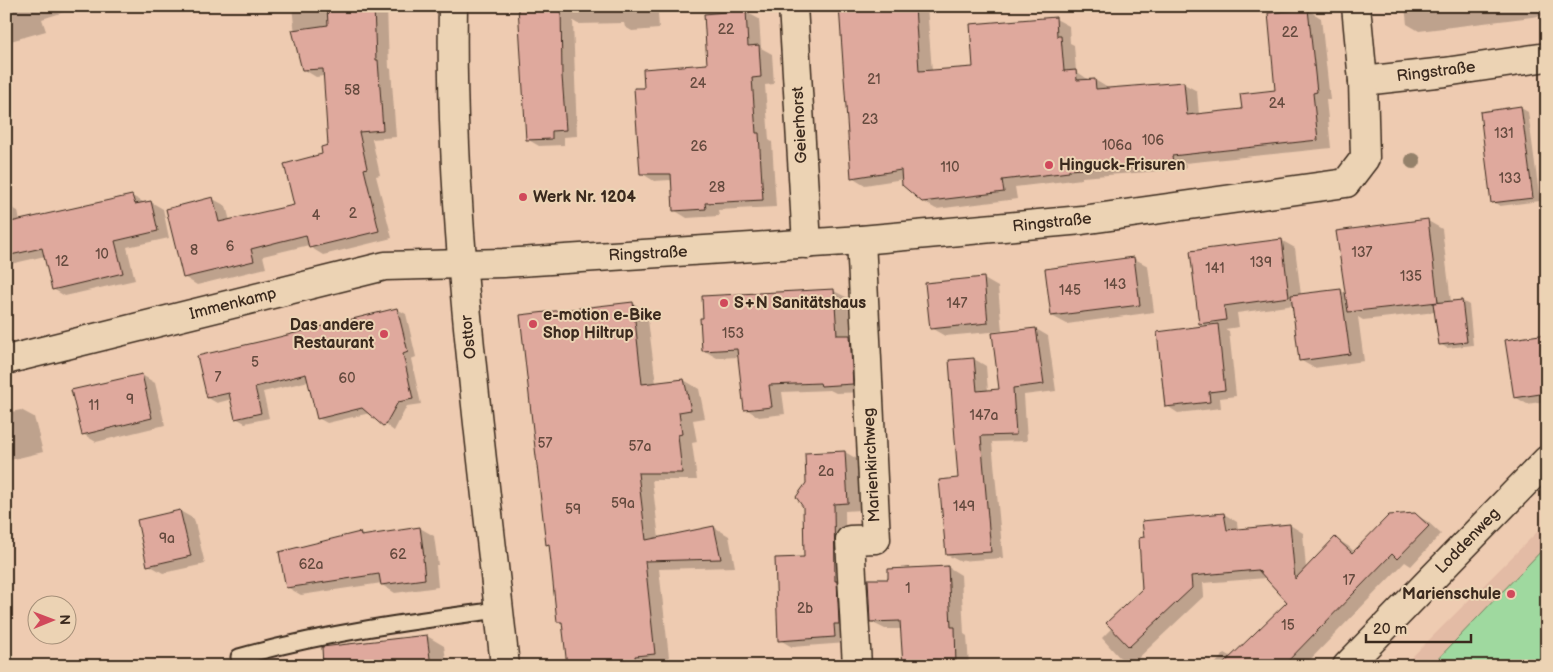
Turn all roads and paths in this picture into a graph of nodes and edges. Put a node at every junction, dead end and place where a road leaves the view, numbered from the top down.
1 (453, 6) edge
2 (793, 6) edge
3 (1356, 6) edge
4 (1547, 57) edge
5 (1363, 81) junction
6 (861, 240) junction
7 (807, 244) junction
8 (462, 264) junction
9 (6, 360) edge
10 (1547, 460) edge
11 (499, 610) junction
12 (240, 657) dead end
13 (506, 666) edge
14 (857, 666) edge
15 (1347, 666) edge

1 - 8 street, Osttor
2 - 7 street, Geierhorst
3 - 5 street
4 - 5 street, Ringstraße
5 - 6 street, Ringstraße
6 - 7 street, Ringstraße
6 - 14 street, Marienkirchweg
7 - 8 street, Ringstraße
8 - 9 street, Immenkamp
8 - 11 street, Osttor
10 - 15 street, Loddenweg
11 - 12 lane
11 - 13 street, Osttor

